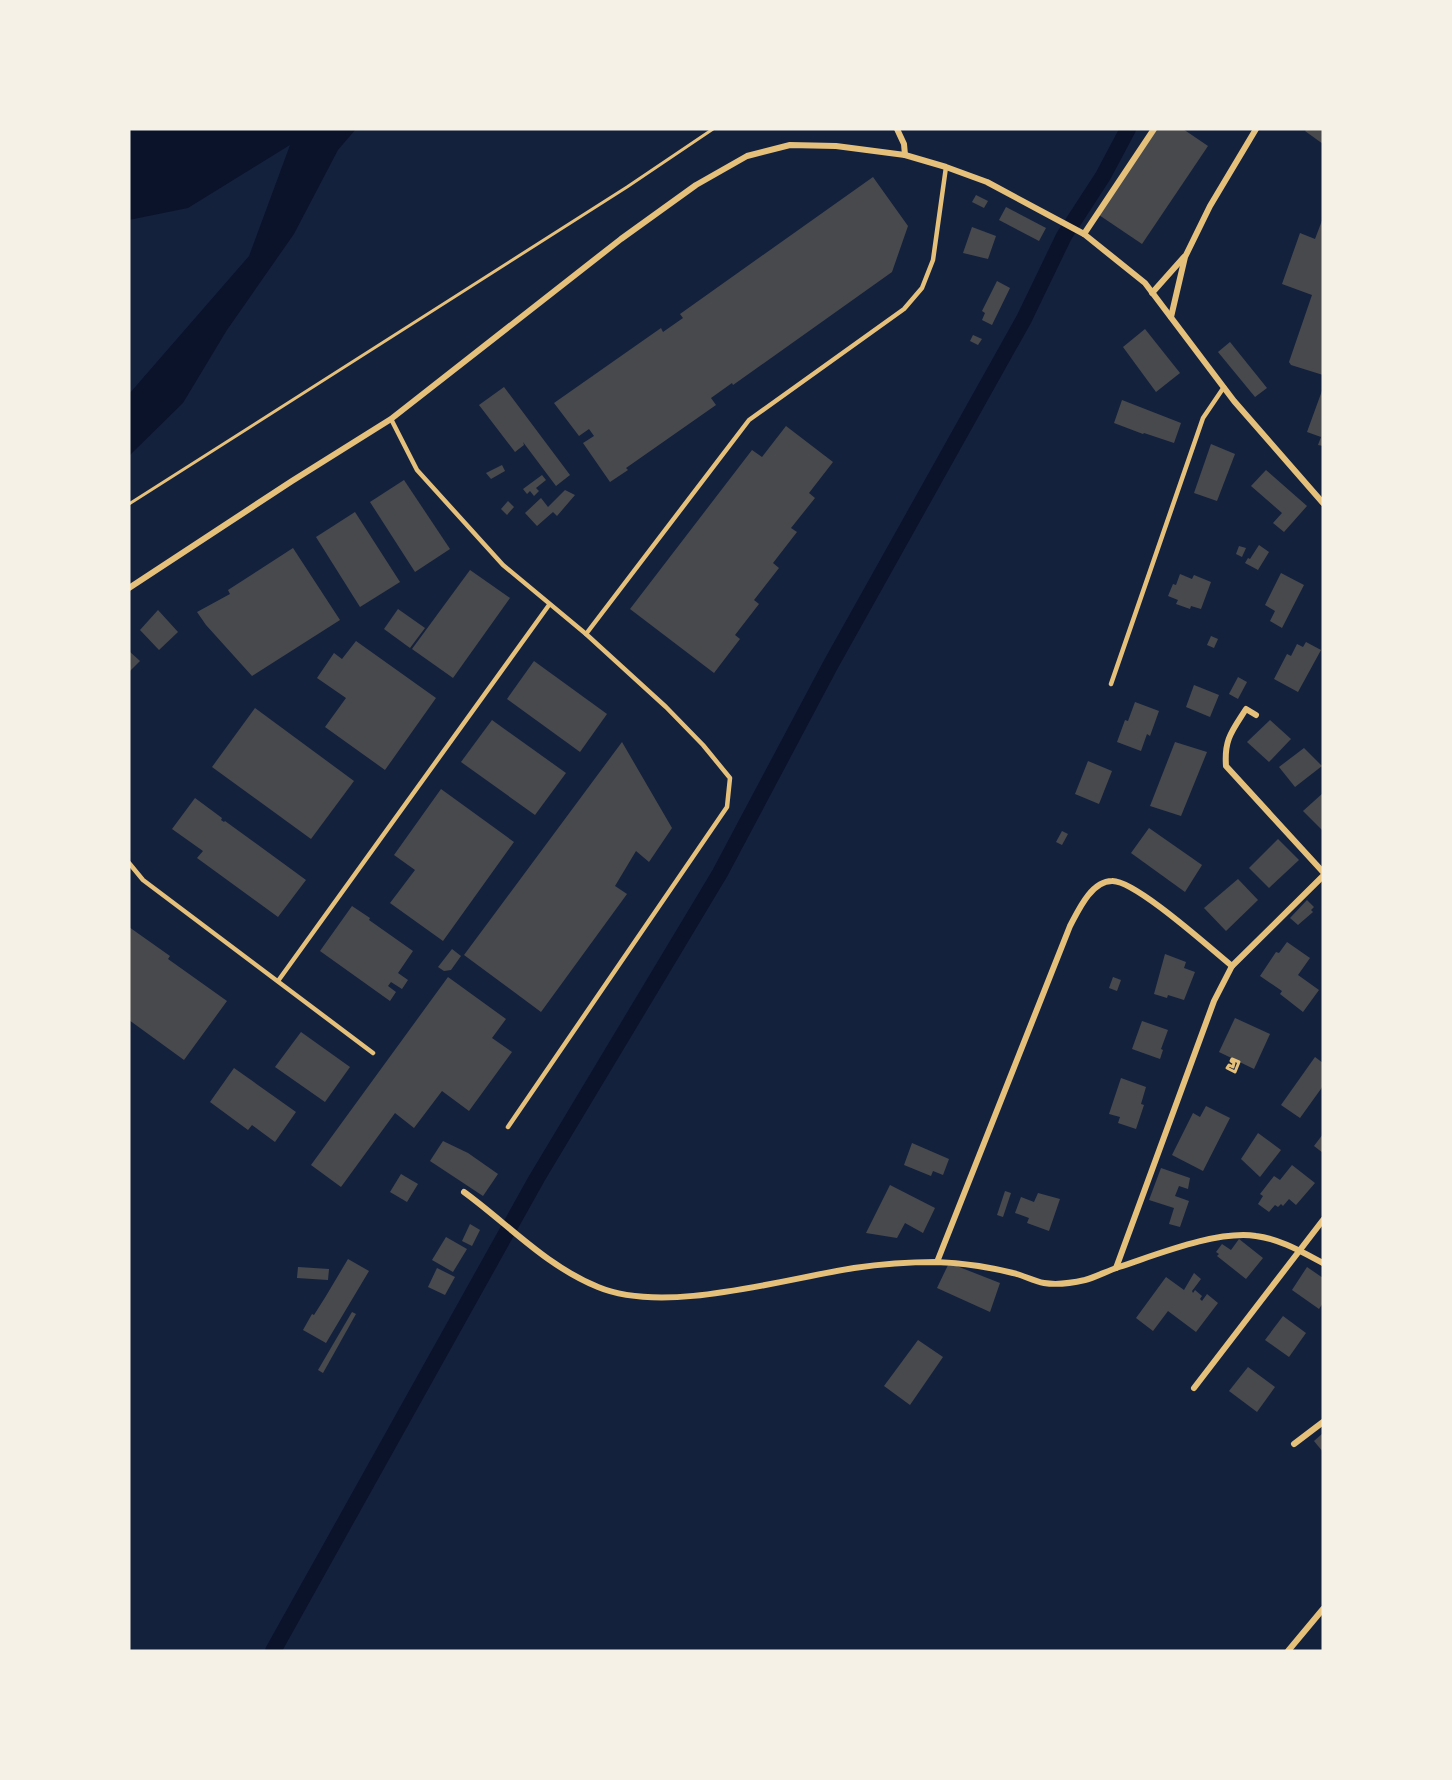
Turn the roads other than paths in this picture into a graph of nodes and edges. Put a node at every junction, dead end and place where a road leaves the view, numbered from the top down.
1 (897, 129) edge
2 (1154, 129) edge
3 (1256, 129) edge
4 (905, 155) junction
5 (946, 167) junction
6 (1084, 234) junction
7 (1185, 257) junction
8 (1152, 293) junction
9 (1171, 317) junction
10 (1224, 387) junction
11 (391, 419) junction
12 (1323, 504) edge
13 (129, 588) edge
14 (549, 605) junction
15 (586, 634) junction
16 (1110, 684) dead end
17 (1256, 715) dead end
18 (129, 863) edge
19 (1323, 874) edge
20 (1317, 883) junction
21 (1323, 888) edge
22 (1232, 966) junction
23 (278, 981) junction
24 (373, 1053) dead end
25 (508, 1127) dead end
26 (464, 1192) dead end
27 (1323, 1220) edge
28 (1300, 1250) junction
29 (937, 1262) junction
30 (1323, 1263) edge
31 (1116, 1268) junction
32 (1194, 1389) dead end
33 (1323, 1422) edge
34 (1294, 1444) dead end
35 (1323, 1609) edge
36 (1288, 1651) edge

1 - 4 street
2 - 6 street
3 - 7 street
4 - 5 street
4 - 11 street
5 - 6 street
5 - 15 lane
6 - 8 street
7 - 8 street
7 - 9 street
8 - 9 street
9 - 10 street
10 - 12 street
10 - 16 lane
11 - 13 street
11 - 14 lane
14 - 15 lane
14 - 23 lane
15 - 25 lane
17 - 19 street
18 - 23 lane
19 - 20 street
20 - 21 street
20 - 22 street
22 - 29 street
22 - 31 street
23 - 24 lane
26 - 29 street
27 - 28 street
28 - 30 street
28 - 31 street
28 - 32 street
29 - 31 street
33 - 34 street
35 - 36 street

